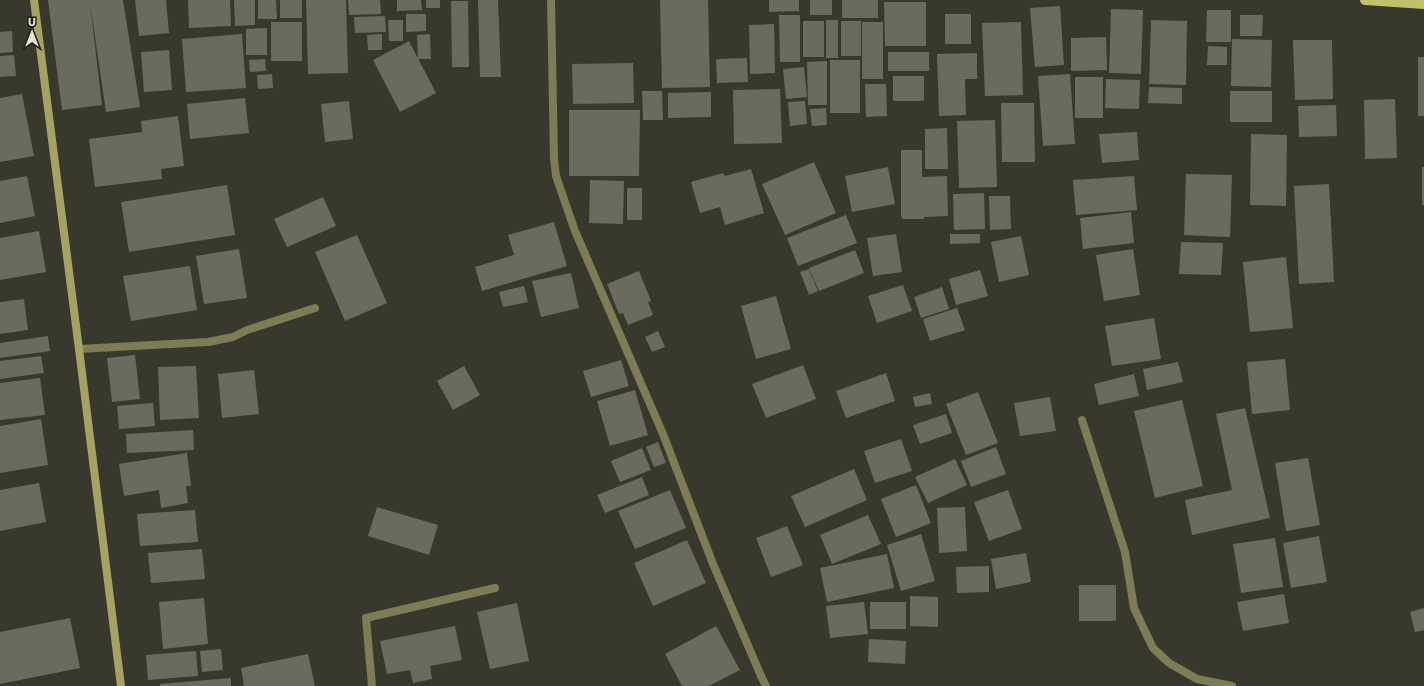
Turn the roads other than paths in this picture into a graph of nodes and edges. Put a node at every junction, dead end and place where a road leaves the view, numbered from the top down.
1 (34, 0) edge
2 (550, 0) edge
3 (1365, 0) edge
4 (1424, 4) edge
5 (316, 308) dead end
6 (80, 349) junction
7 (1082, 420) dead end
8 (495, 588) dead end
9 (121, 686) edge
10 (372, 686) edge
11 (766, 686) edge
12 (1232, 686) edge

1 - 6 street
2 - 11 street
3 - 4 main road
5 - 6 street
6 - 9 street
7 - 12 street
8 - 10 street

